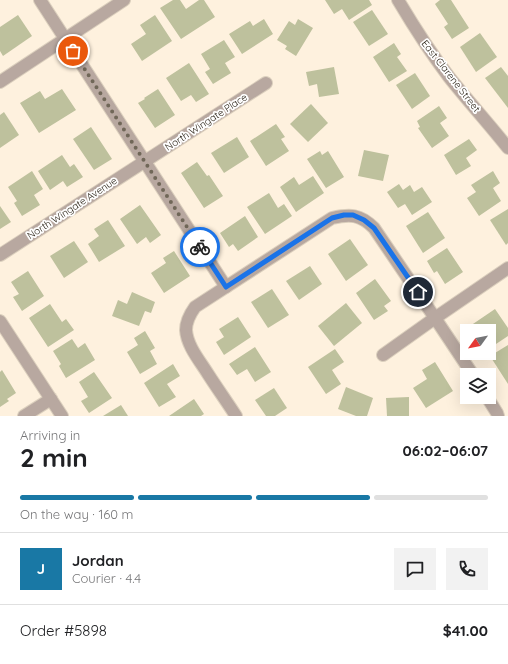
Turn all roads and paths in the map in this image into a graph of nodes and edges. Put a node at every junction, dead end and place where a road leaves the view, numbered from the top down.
1 (40, 0) edge
2 (124, 0) edge
3 (398, 0) edge
4 (65, 39) junction
5 (0, 82) edge
6 (266, 83) dead end
7 (508, 148) edge
8 (145, 161) junction
9 (0, 255) edge
10 (508, 268) edge
11 (226, 287) junction
12 (435, 318) junction
13 (0, 321) edge
14 (383, 355) dead end
15 (468, 368) edge
16 (51, 399) junction
17 (491, 404) edge
18 (24, 416) edge
19 (62, 416) edge
20 (236, 416) edge
21 (498, 416) edge

1 - 4 street
2 - 4 street
3 - 7 street, East Clarene Street
4 - 5 street
4 - 8 street
6 - 8 street, North Wingate Place
8 - 9 street, North Wingate Avenue
8 - 11 street
10 - 12 street
11 - 12 street
11 - 20 street
12 - 14 street
12 - 15 street
13 - 16 street
16 - 18 street
16 - 19 street
17 - 21 street

